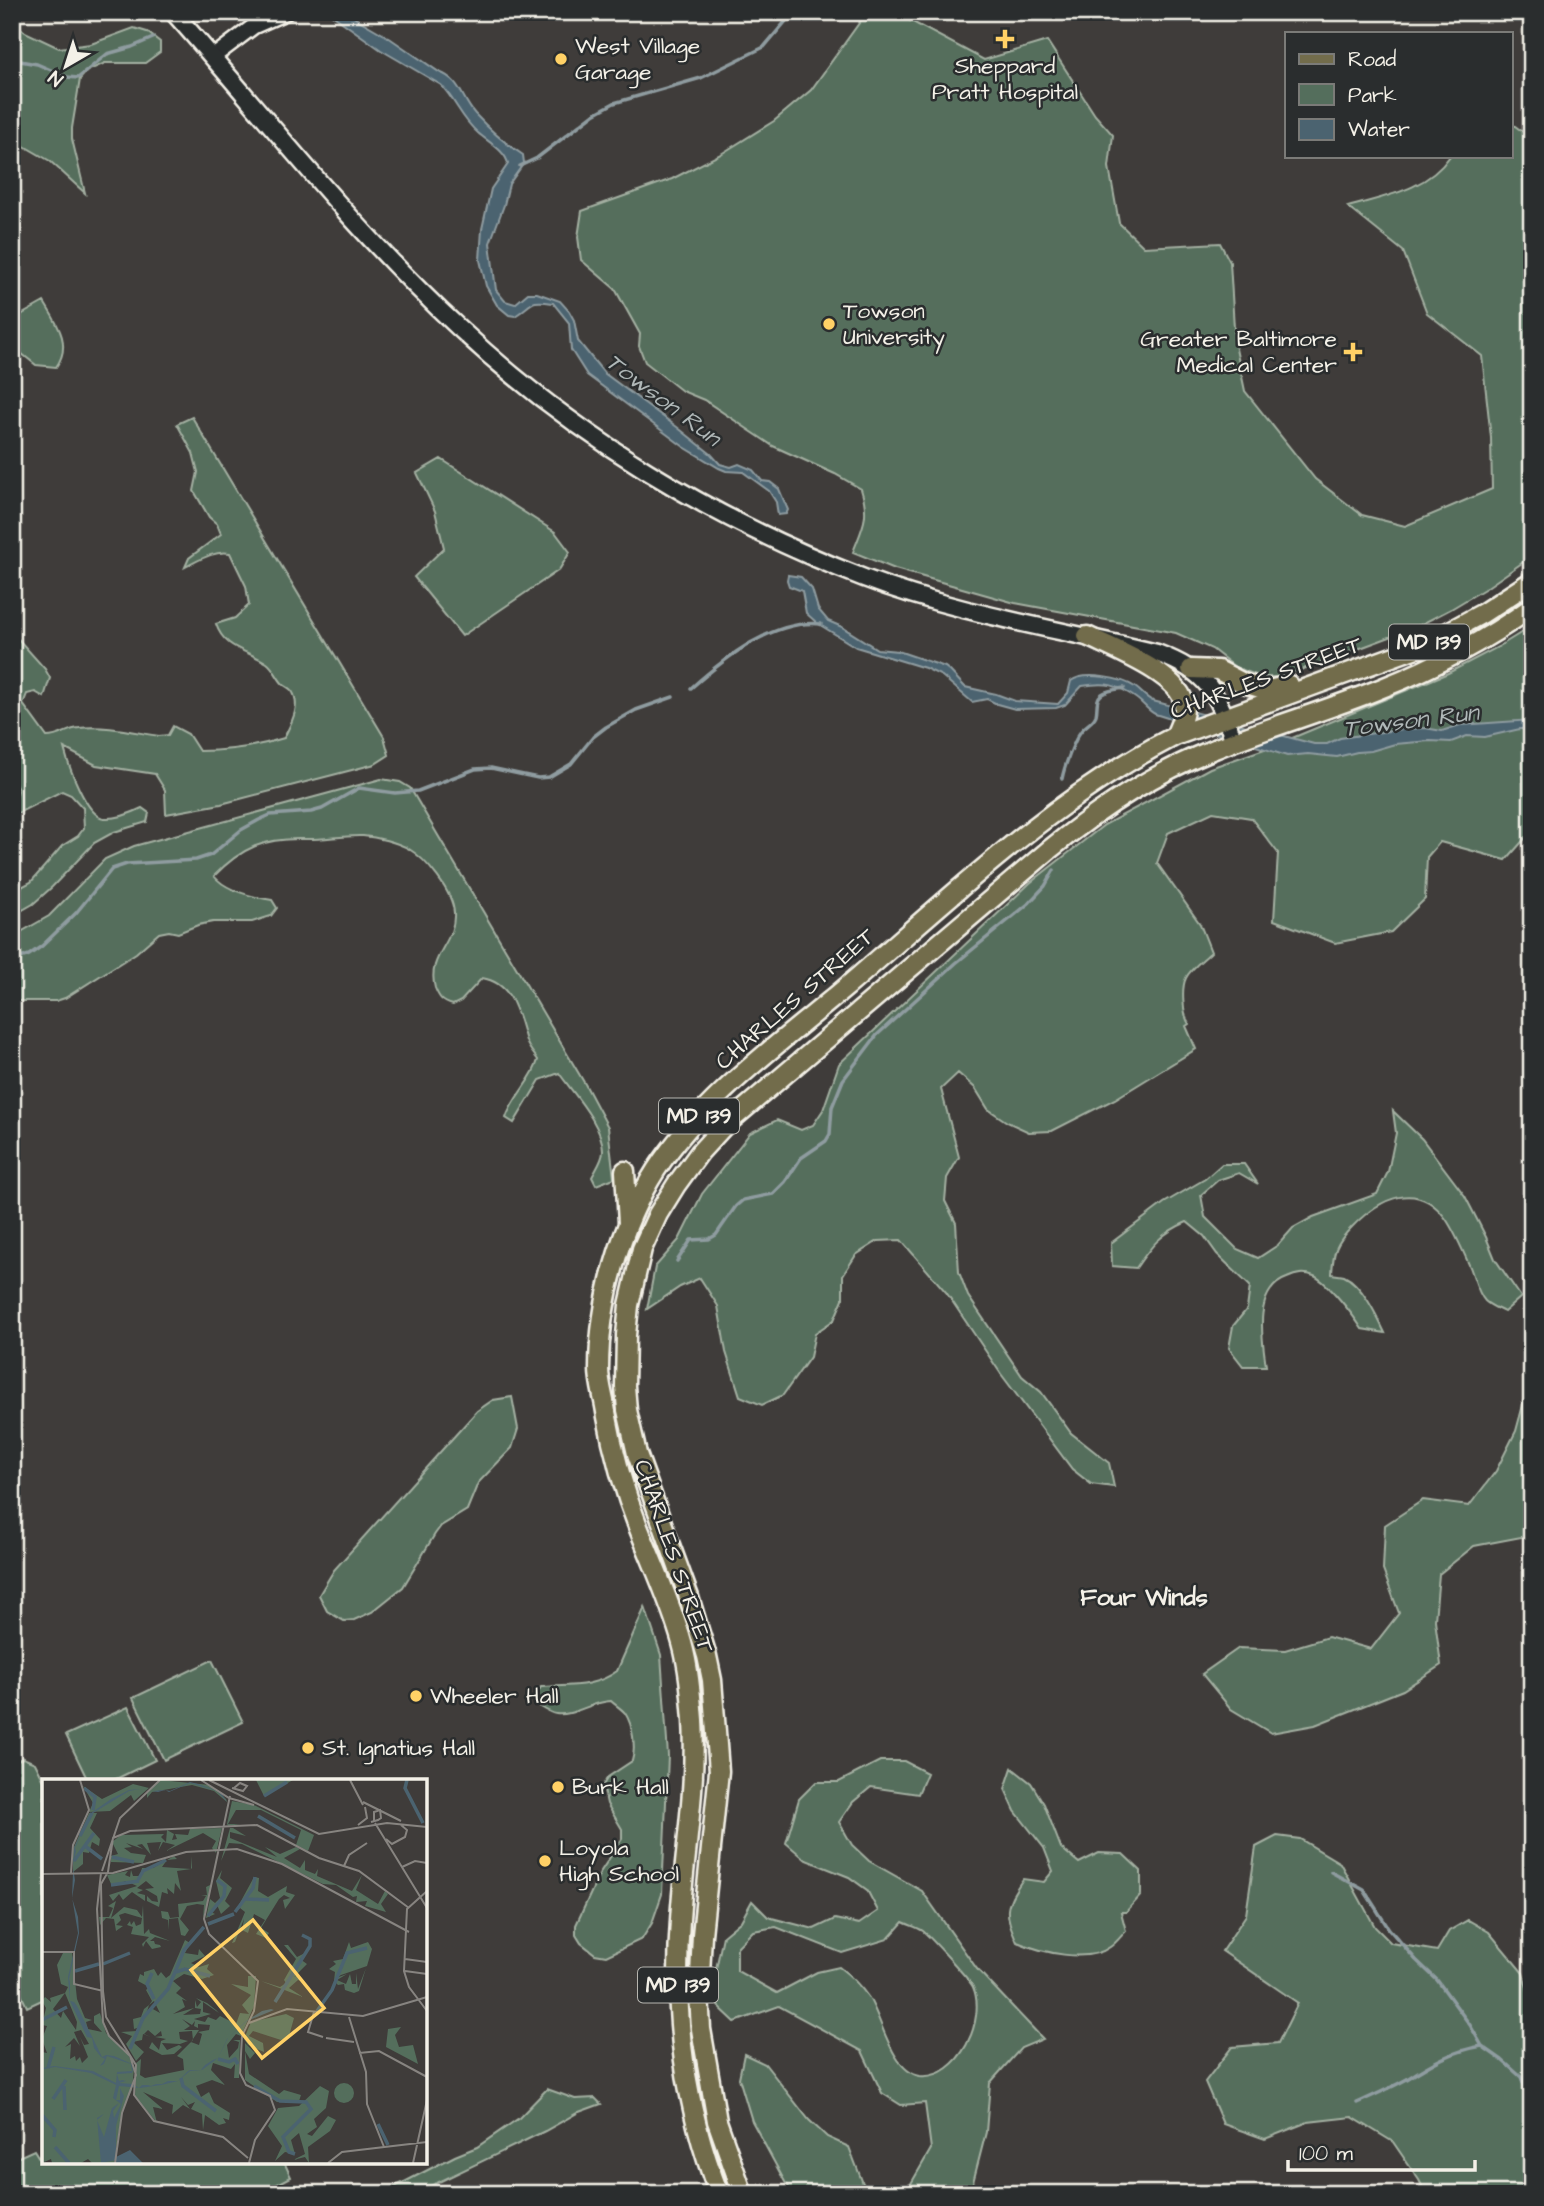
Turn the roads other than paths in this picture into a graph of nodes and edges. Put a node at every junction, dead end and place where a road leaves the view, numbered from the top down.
1 (173, 12) edge
2 (286, 12) edge
3 (213, 57) junction
4 (1532, 581) edge
5 (1532, 607) edge
6 (1087, 636) junction
7 (1191, 669) junction
8 (1317, 685) junction
9 (1226, 717) junction
10 (1175, 737) junction
11 (1234, 741) junction
12 (646, 1187) junction
13 (628, 1224) junction
14 (642, 1249) junction
15 (599, 1372) junction
16 (659, 1515) junction
17 (719, 2194) edge
18 (743, 2194) edge

1 - 3 main road
2 - 3 street
3 - 6 main road
4 - 8 main road, CHARLES STREET / MD 139
5 - 11 main road, CHARLES STREET / MD 139
6 - 7 main road
6 - 10 main road
7 - 8 main road
7 - 9 main road
8 - 9 main road, CHARLES STREET / MD 139
9 - 10 main road, CHARLES STREET / MD 139
9 - 11 main road
10 - 12 main road, CHARLES STREET / MD 139
11 - 14 main road, CHARLES STREET / MD 139
12 - 13 main road, CHARLES STREET / MD 139
12 - 13 main road
13 - 15 main road, CHARLES STREET / MD 139
14 - 15 main road
14 - 16 main road, CHARLES STREET / MD 139
15 - 16 main road
15 - 17 main road, CHARLES STREET / MD 139
16 - 18 main road, CHARLES STREET / MD 139

